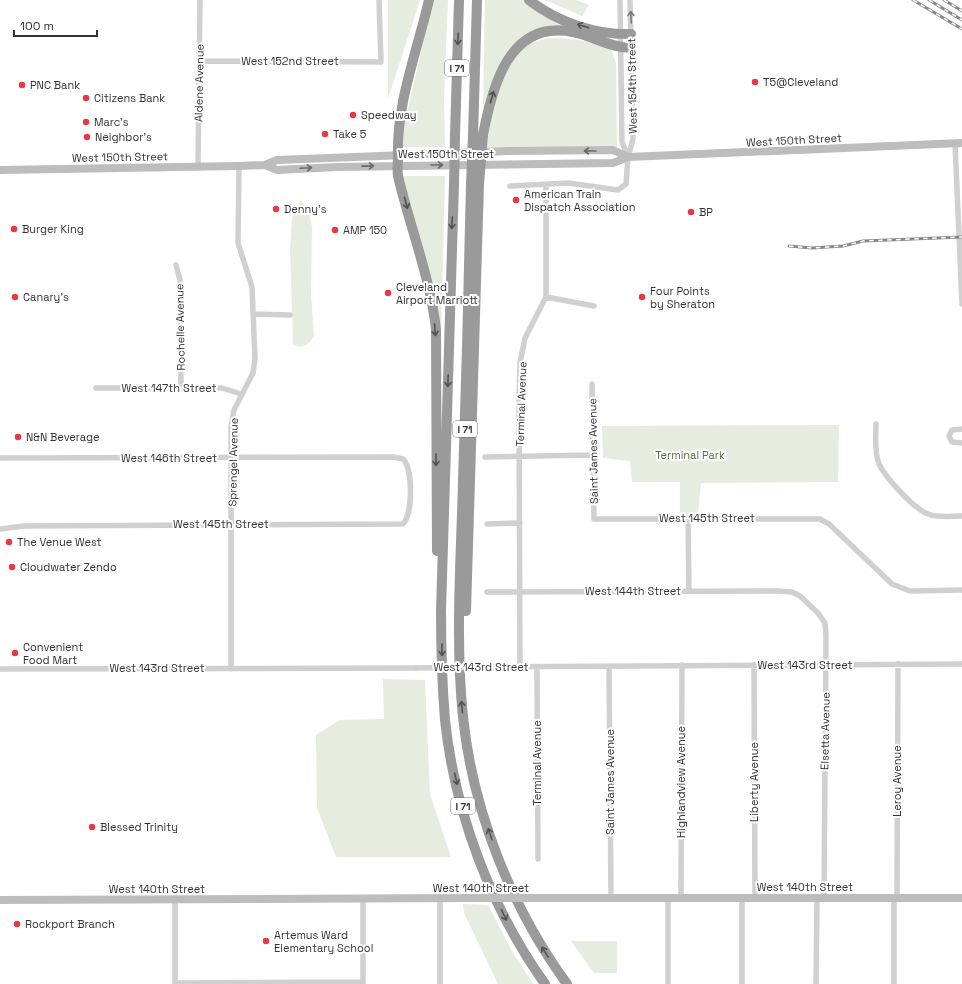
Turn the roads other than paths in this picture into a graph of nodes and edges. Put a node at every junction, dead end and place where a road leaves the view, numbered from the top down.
1 (200, 0) edge
2 (430, 0) edge
3 (459, 0) edge
4 (477, 0) edge
5 (530, 0) edge
6 (620, 0) edge
7 (630, 0) edge
8 (380, 1) edge
9 (626, 34) junction
10 (620, 48) junction
11 (631, 48) junction
12 (200, 61) junction
13 (478, 136) junction
14 (958, 143) edge
15 (628, 157) junction
16 (398, 160) junction
17 (198, 166) junction
18 (239, 166) junction
19 (0, 170) edge
20 (546, 185) junction
21 (510, 186) dead end
22 (176, 265) dead end
23 (546, 297) junction
24 (962, 304) edge
25 (594, 306) dead end
26 (255, 314) junction
27 (290, 315) dead end
28 (592, 384) dead end
29 (96, 388) dead end
30 (181, 389) junction
31 (241, 394) junction
32 (876, 424) dead end
33 (962, 429) edge
34 (962, 443) edge
35 (594, 455) junction
36 (519, 456) junction
37 (232, 457) junction
38 (485, 457) dead end
39 (0, 458) edge
40 (410, 487) joint
41 (962, 516) edge
42 (688, 518) junction
43 (594, 519) joint
44 (520, 523) junction
45 (232, 524) junction
46 (487, 524) dead end
47 (0, 529) edge
48 (962, 590) edge
49 (688, 591) junction
50 (778, 591) joint
51 (486, 592) dead end
52 (520, 592) junction
53 (442, 611) junction
54 (898, 664) junction
55 (962, 664) edge
56 (682, 665) junction
57 (754, 665) junction
58 (826, 665) junction
59 (520, 666) junction
60 (609, 666) junction
61 (537, 667) junction
62 (0, 669) edge
63 (231, 669) junction
64 (538, 859) dead end
65 (896, 897) junction
66 (611, 898) junction
67 (668, 898) junction
68 (681, 898) junction
69 (742, 898) junction
70 (755, 898) junction
71 (962, 898) edge
72 (175, 899) junction
73 (363, 899) junction
74 (440, 899) junction
75 (820, 899) junction
76 (0, 900) edge
77 (363, 983) edge
78 (175, 984) edge
79 (440, 984) edge
80 (545, 984) edge
81 (567, 984) edge
82 (668, 984) edge
83 (742, 984) edge
84 (816, 984) edge
85 (894, 984) edge

1 - 12 street, Aldene Avenue
2 - 16 highway
3 -> 53 highway, I 71, bridge
4 - 13 highway, I 71
9 -> 5 highway
6 - 9 street, West 154th Street
9 -> 7 street, West 154th Street
8 - 12 street, West 152nd Street
9 - 10 street, West 154th Street
9 - 11 street, West 154th Street
10 - 11 highway
13 -> 10 highway
10 - 15 street, West 154th Street
11 - 15 street, West 154th Street
12 - 17 street, Aldene Avenue
81 -> 13 highway, I 71, bridge
14 - 15 main road, West 150th Street
14 - 24 street
16 -> 15 main road, West 150th Street
15 -> 16 main road, West 150th Street
15 - 20 street
16 - 18 main road, West 150th Street
16 -> 53 highway
17 - 18 main road, West 150th Street
17 - 19 main road, West 150th Street
18 - 26 street, Sprengel Avenue
20 - 21 street
20 - 23 street, Terminal Avenue
22 - 30 street, Rochelle Avenue
23 - 25 street
23 - 36 street, Terminal Avenue
26 - 27 street
26 - 31 street, Sprengel Avenue
28 - 35 street, Saint James Avenue
29 - 30 street, West 147th Street
30 - 31 street, West 147th Street
31 - 37 street, Sprengel Avenue
32 - 41 street
33 - 34 street
35 - 36 street
35 - 43 street, Saint James Avenue
36 - 38 street
36 - 44 street, Terminal Avenue
37 - 39 street, West 146th Street
37 - 40 street, West 146th Street
37 - 45 street, Sprengel Avenue
40 - 45 street, West 145th Street
42 - 43 street, West 145th Street
42 - 48 street, West 145th Street
42 - 49 street
44 - 46 street
44 - 52 street, Terminal Avenue
45 - 47 street, West 145th Street
45 - 63 street, Sprengel Avenue
49 - 50 street, West 144th Street
49 - 52 street, West 144th Street
50 - 58 street, Elsetta Avenue
51 - 52 street, West 144th Street
52 - 59 street, Terminal Avenue
53 -> 80 highway, I 71
54 - 55 street, West 143rd Street
54 - 58 street, West 143rd Street
54 - 65 street, Leroy Avenue
56 - 57 street, West 143rd Street
56 - 60 street, West 143rd Street
56 - 68 street, Highlandview Avenue
57 - 58 street, West 143rd Street
57 - 70 street, Liberty Avenue
58 - 75 street, Elsetta Avenue
59 - 61 street, West 143rd Street
59 - 63 street, West 143rd Street, bridge
60 - 61 street, West 143rd Street
60 - 66 street, Saint James Avenue
61 - 64 street, Terminal Avenue
62 - 63 street, West 143rd Street
65 - 71 main road, West 140th Street
65 - 75 main road, West 140th Street
65 - 85 street, Leroy Avenue
66 - 67 main road, West 140th Street
66 - 74 main road, West 140th Street, bridge
67 - 68 main road, West 140th Street
67 - 82 street
68 - 69 main road, West 140th Street
69 - 70 main road, West 140th Street
69 - 83 street
70 - 75 main road, West 140th Street
72 - 73 main road, West 140th Street
72 - 76 main road, West 140th Street
72 - 78 street
73 - 74 main road, West 140th Street
73 - 77 street
74 - 79 street
75 - 84 street, Elsetta Avenue
77 - 78 street

